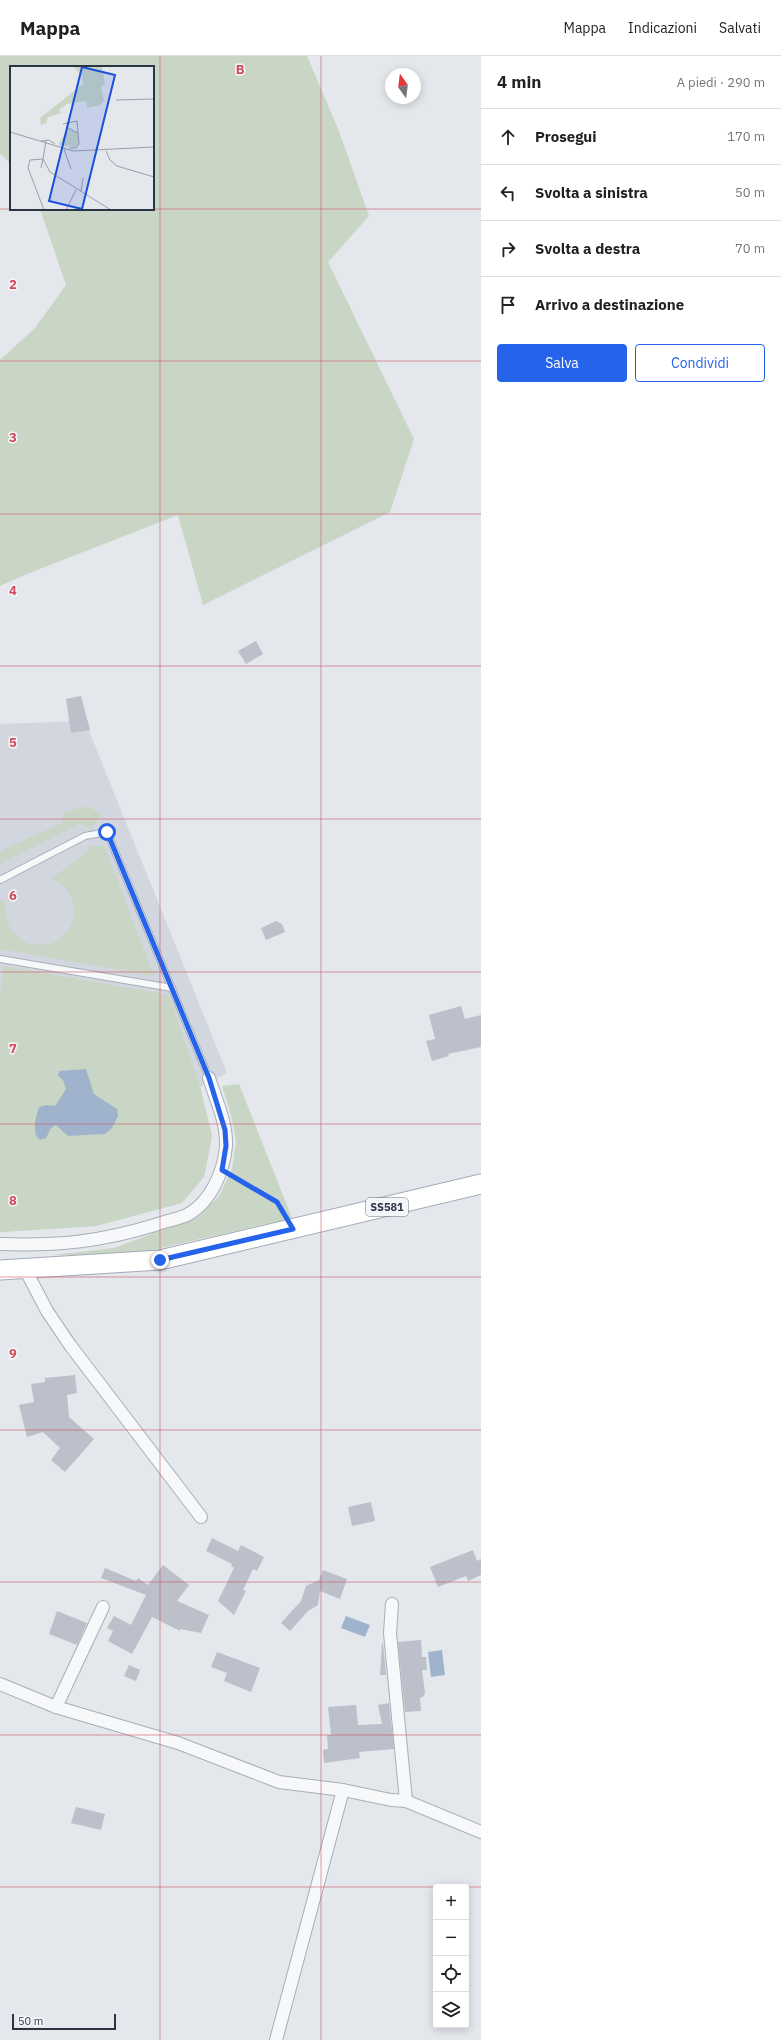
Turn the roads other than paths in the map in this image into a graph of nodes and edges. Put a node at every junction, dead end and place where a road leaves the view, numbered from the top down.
1 (0, 880) edge
2 (0, 959) edge
3 (172, 988) junction
4 (209, 1078) joint
5 (481, 1184) edge
6 (0, 1244) edge
7 (25, 1269) junction
8 (0, 1270) edge
9 (201, 1517) dead end
10 (392, 1604) dead end
11 (103, 1607) dead end
12 (0, 1684) edge
13 (56, 1707) junction
14 (343, 1790) junction
15 (406, 1801) junction
16 (481, 1832) edge
17 (276, 2040) edge

1 - 3 lane
2 - 3 lane
3 - 4 lane
4 - 6 street
5 - 7 main road, SS581
7 - 8 main road
7 - 9 street
10 - 15 street
11 - 13 street
12 - 13 street
13 - 14 street
14 - 15 street
14 - 17 street
15 - 16 street

